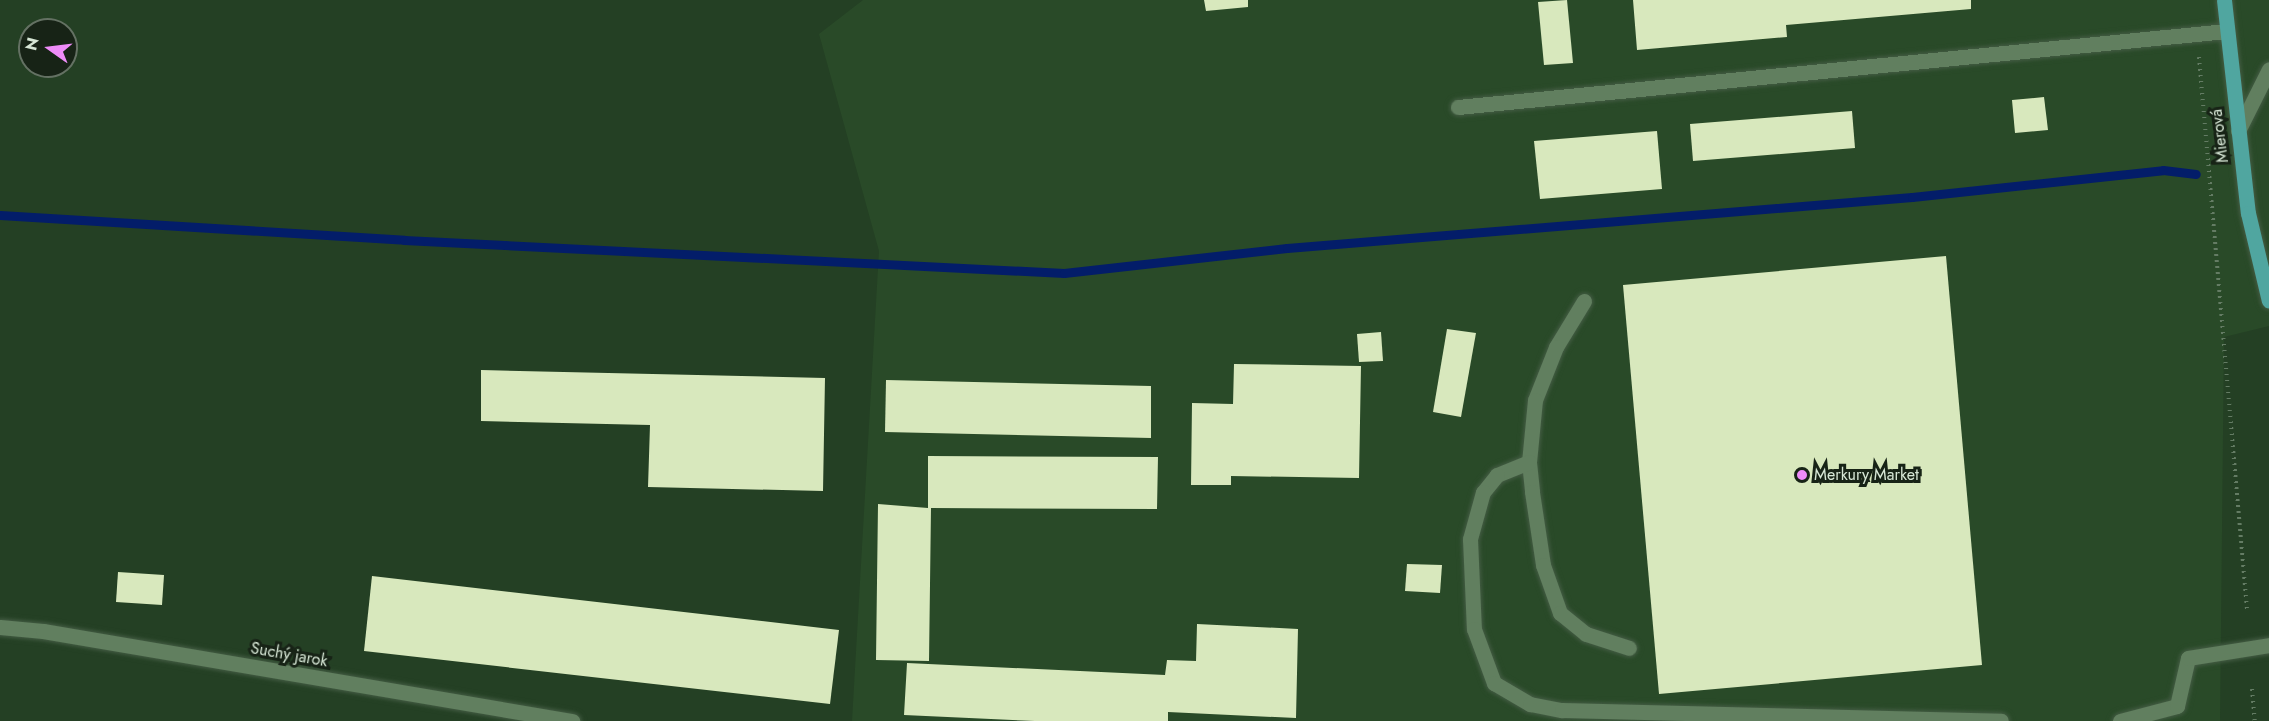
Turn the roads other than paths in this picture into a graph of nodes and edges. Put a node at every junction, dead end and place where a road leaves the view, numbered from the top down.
1 (2224, 0) edge
2 (2226, 31) junction
3 (2269, 69) edge
4 (1458, 107) dead end
5 (2238, 131) junction
6 (1584, 301) dead end
7 (2269, 301) edge
8 (1529, 462) junction
9 (0, 627) edge
10 (2269, 645) edge
11 (1629, 648) dead end
12 (572, 721) edge
13 (2001, 721) edge
14 (2120, 721) edge

1 - 2 main road, Mierová
2 - 4 street
2 - 5 main road, Mierová
3 - 5 street
5 - 7 main road, Mierová
6 - 8 street
8 - 11 street
8 - 13 street
9 - 12 street, Suchý jarok
10 - 14 street

